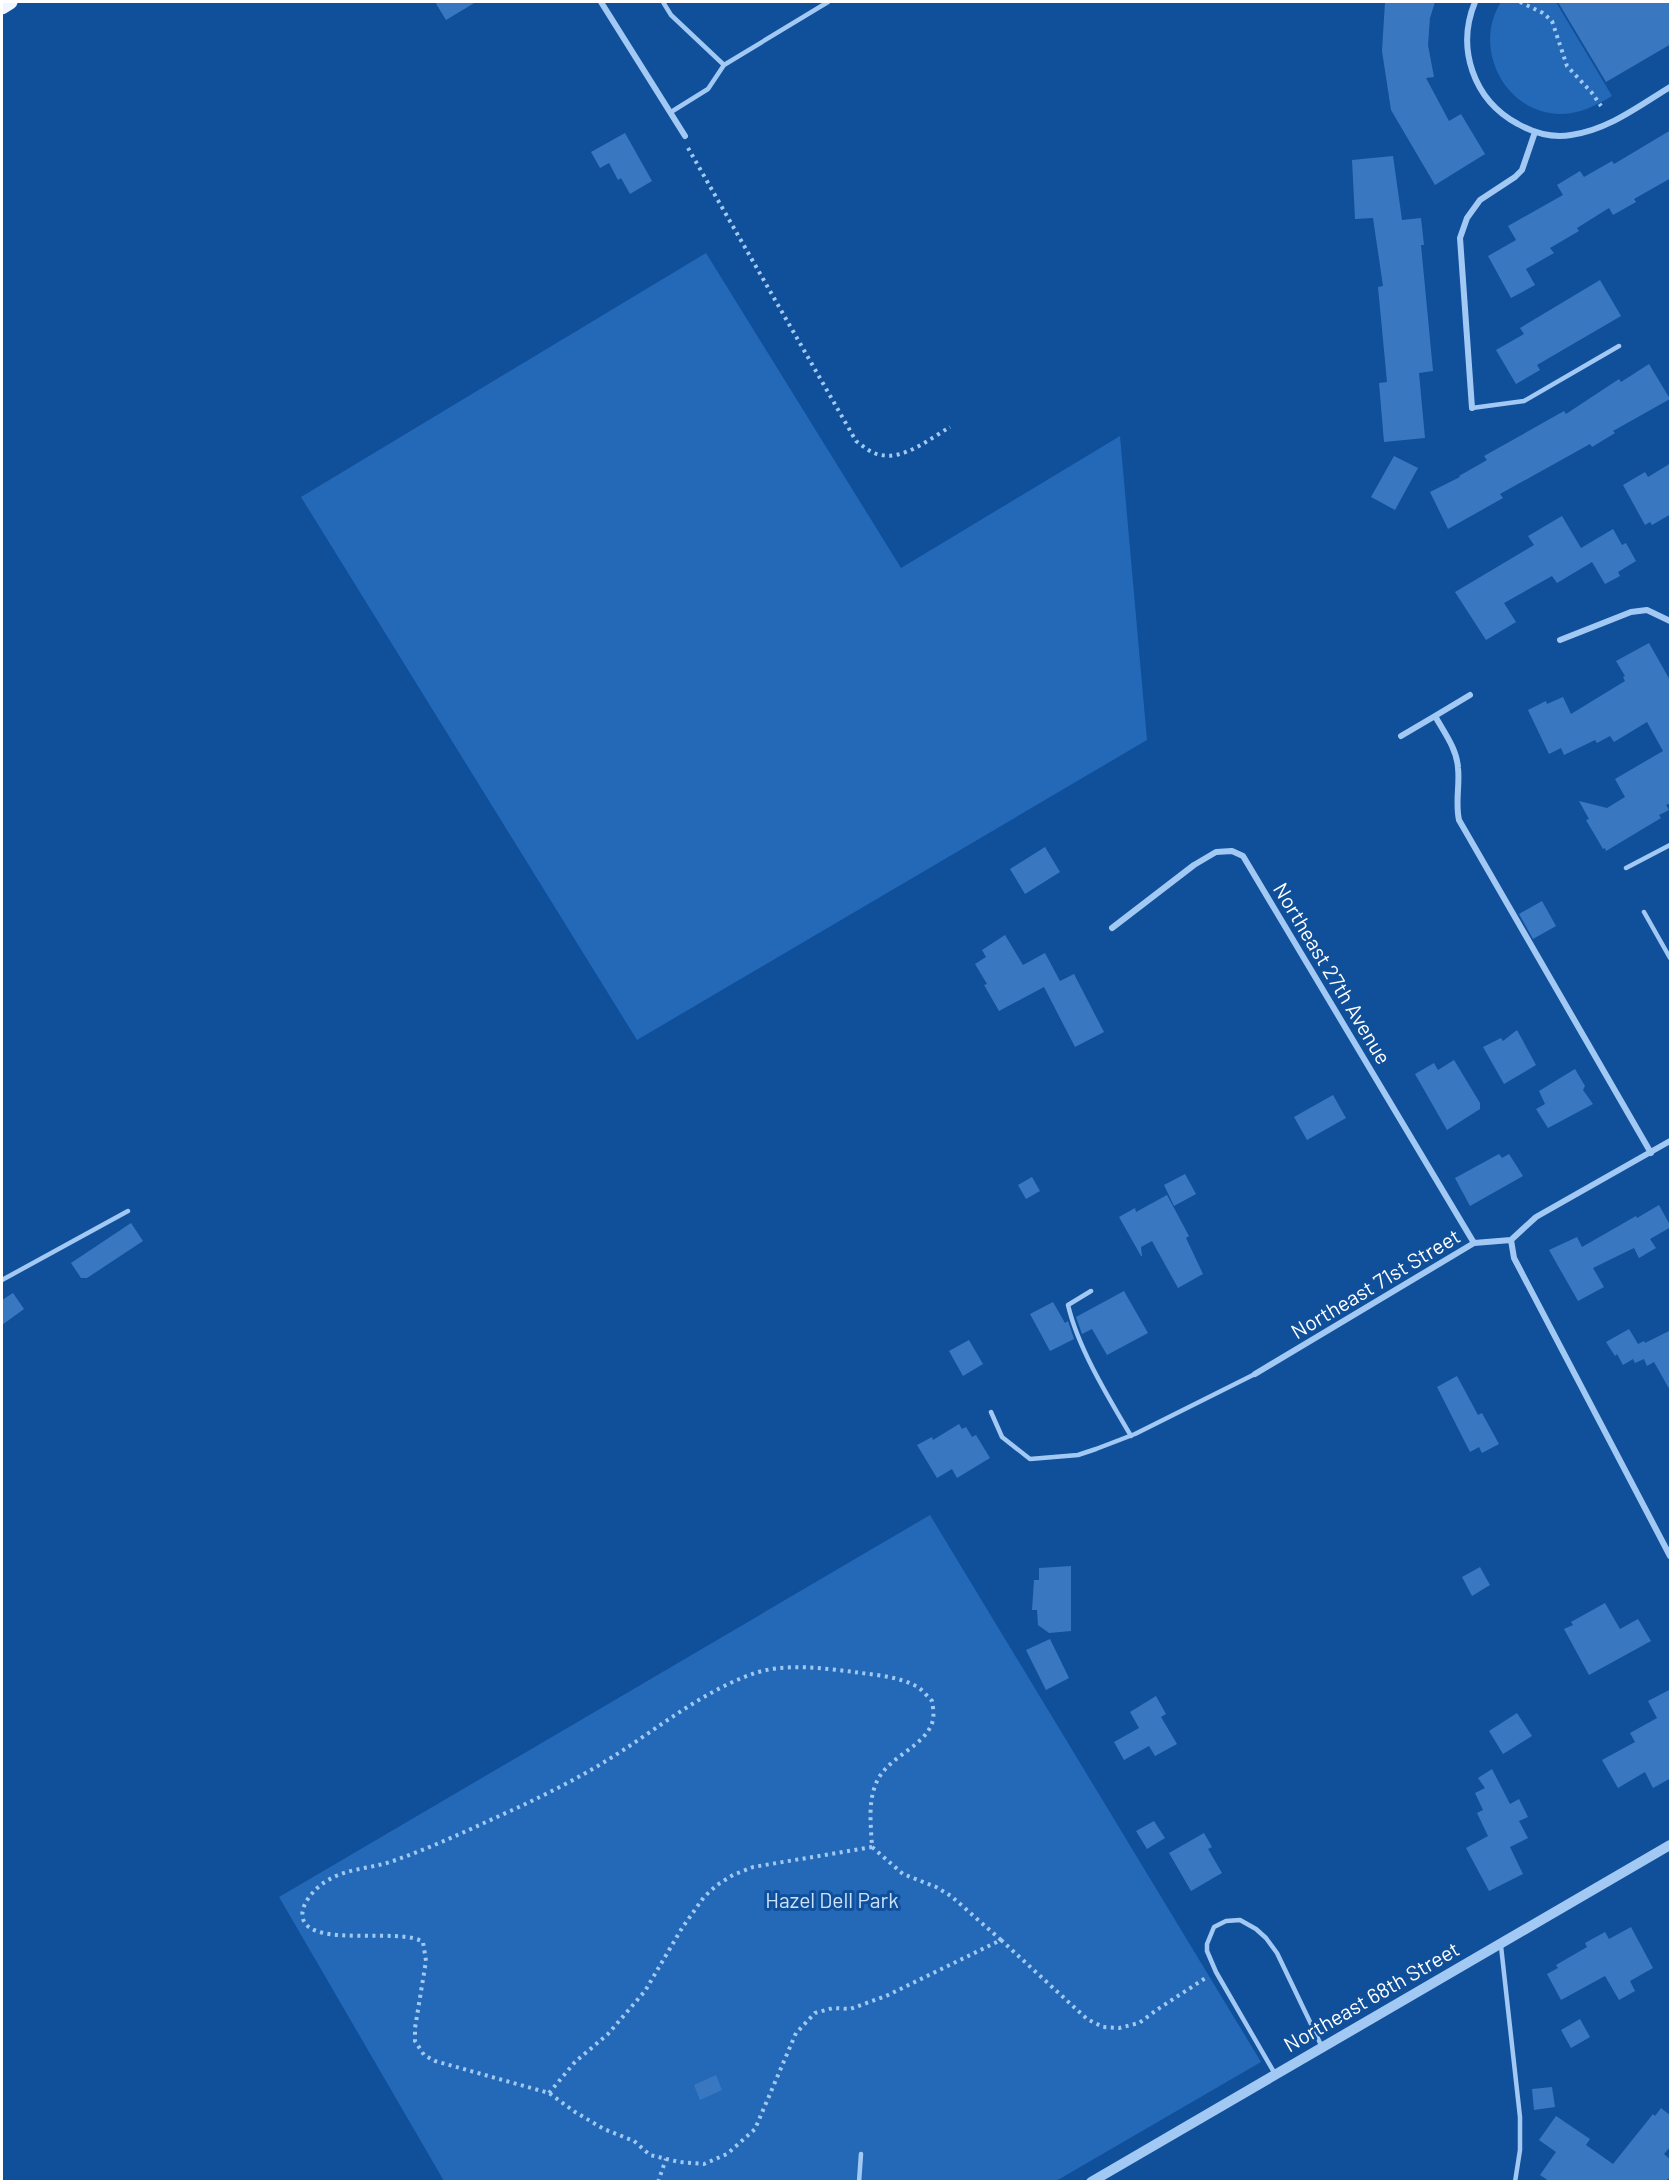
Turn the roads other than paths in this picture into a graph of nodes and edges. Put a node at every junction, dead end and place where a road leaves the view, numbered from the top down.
1 (10, 2) edge
2 (601, 2) edge
3 (663, 2) edge
4 (828, 2) edge
5 (1475, 2) edge
6 (2, 7) edge
7 (724, 65) junction
8 (1671, 87) edge
9 (671, 112) junction
10 (1535, 132) junction
11 (686, 136) road end
12 (1619, 346) dead end
13 (1472, 408) joint
14 (1671, 621) edge
15 (1560, 640) dead end
16 (1470, 696) dead end
17 (1435, 716) junction
18 (1401, 736) dead end
19 (1671, 845) edge
20 (1626, 868) dead end
21 (1644, 912) dead end
22 (1112, 928) dead end
23 (1671, 958) edge
24 (1671, 1141) edge
25 (1652, 1153) junction
26 (128, 1211) dead end
27 (1511, 1240) junction
28 (1474, 1242) junction
29 (2, 1280) edge
30 (1091, 1291) dead end
31 (1255, 1374) joint
32 (991, 1412) dead end
33 (1131, 1436) junction
34 (1671, 1556) edge
35 (1671, 1845) edge
36 (1500, 1943) junction
37 (1322, 2047) junction
38 (1275, 2074) junction
39 (861, 2154) dead end
40 (859, 2181) edge
41 (1091, 2181) edge
42 (1515, 2181) edge

1 - 6 main road
2 - 9 street
3 - 7 lane
4 - 7 lane
5 - 10 street
7 - 9 lane
8 - 10 street
9 - 11 street
10 - 13 street
12 - 13 lane
14 - 15 street
16 - 17 street
17 - 18 street
17 - 25 street
19 - 20 lane
21 - 23 lane
22 - 28 street, Northeast 27th Avenue
24 - 25 street
25 - 27 street
26 - 29 lane
27 - 28 street, Northeast 71st Street
27 - 34 street
28 - 31 street, Northeast 71st Street
30 - 33 lane
31 - 33 lane
32 - 33 lane
35 - 36 street, Northeast 68th Street
36 - 37 street, Northeast 68th Street
36 - 42 lane
37 - 38 street, Northeast 68th Street
37 - 38 lane
38 - 41 street, Northeast 68th Street
39 - 40 lane

